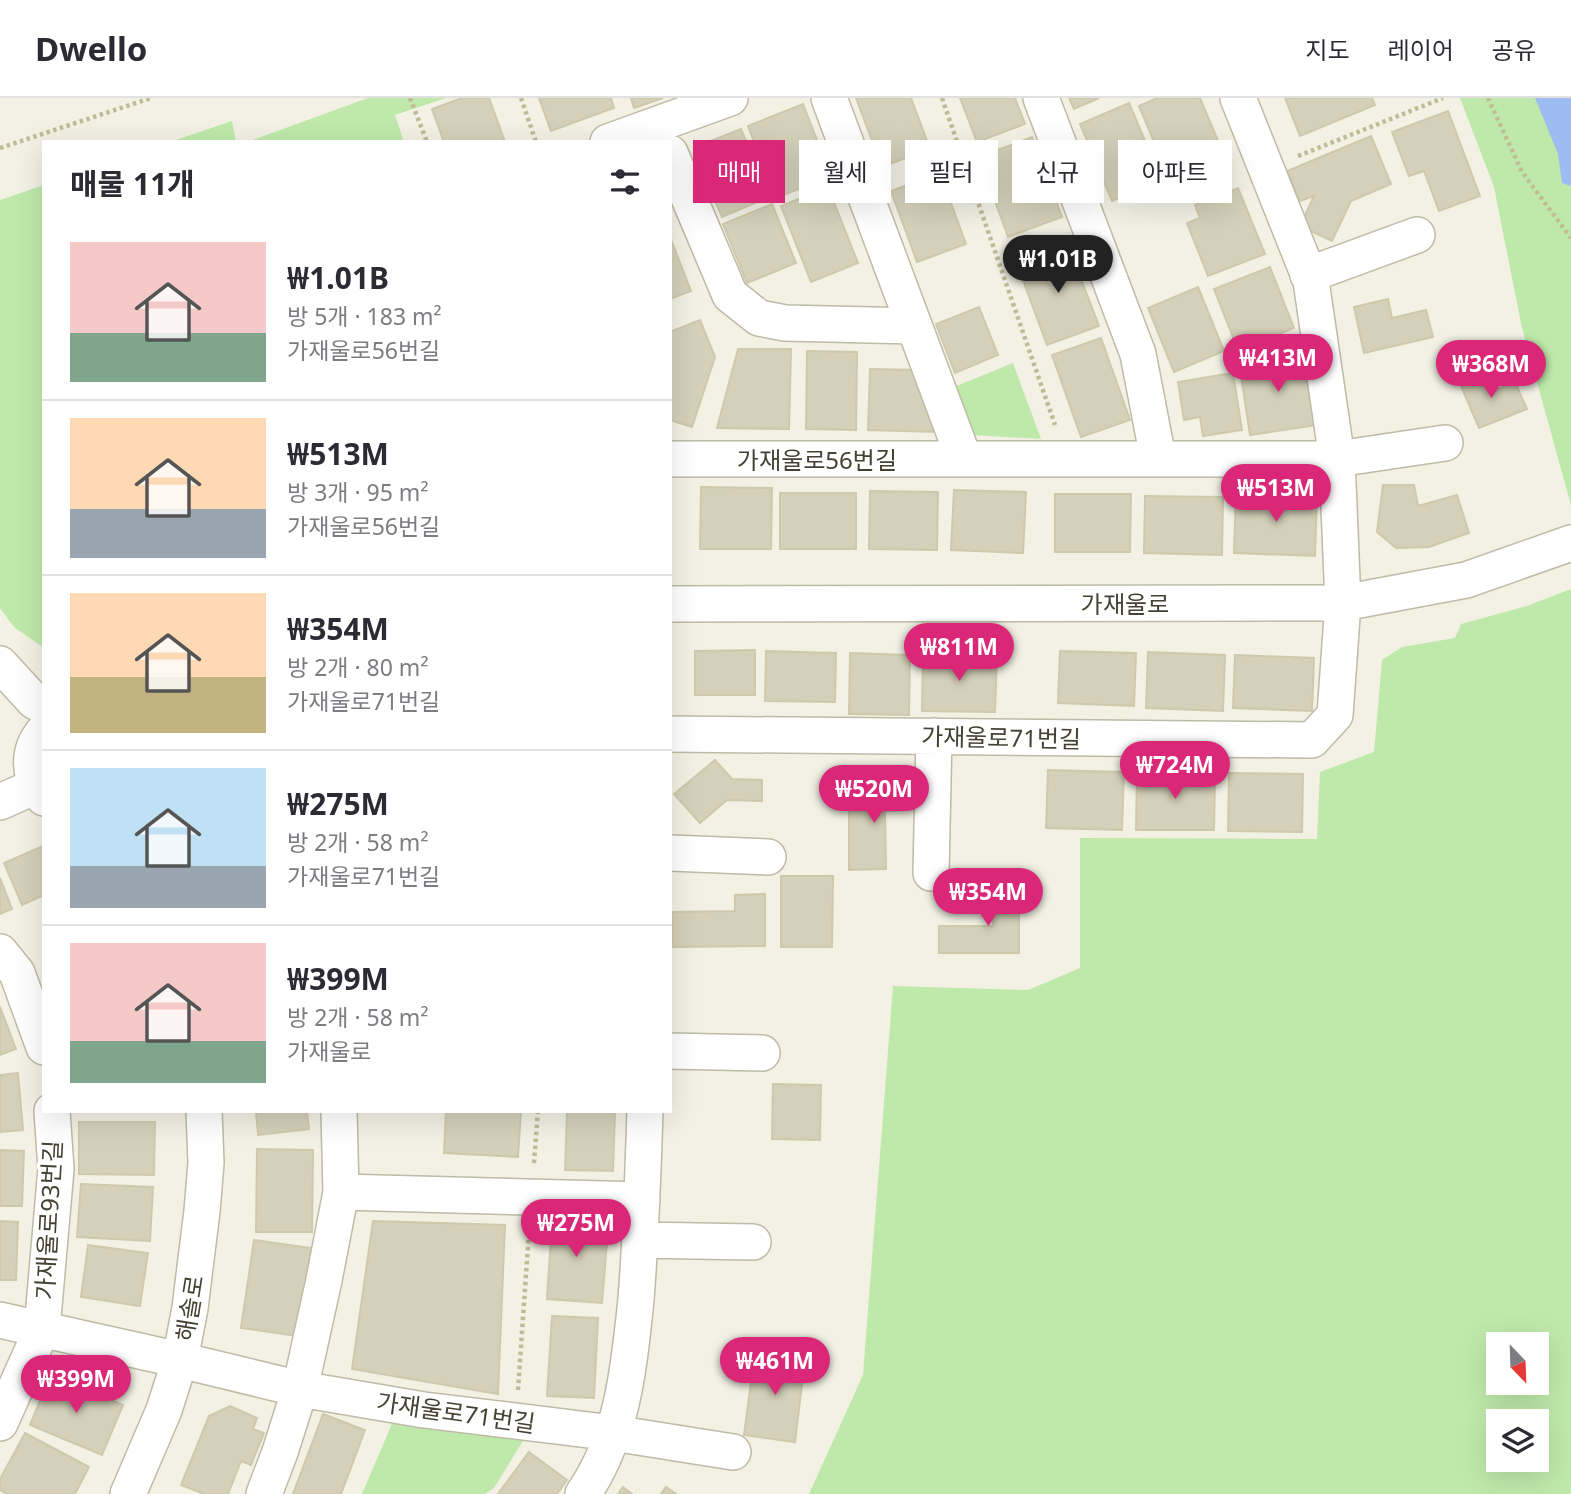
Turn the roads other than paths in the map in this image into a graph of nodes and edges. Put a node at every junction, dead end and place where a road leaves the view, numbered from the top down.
1 (730, 98) edge
2 (829, 98) edge
3 (1041, 98) edge
4 (1238, 98) edge
5 (665, 139) edge
6 (646, 140) edge
7 (672, 156) edge
8 (1417, 235) dead end
9 (1308, 275) junction
10 (914, 326) junction
11 (1445, 443) dead end
12 (1158, 458) junction
13 (672, 459) edge
14 (964, 459) junction
15 (1337, 459) junction
16 (1571, 543) edge
17 (1343, 603) junction
18 (672, 604) edge
19 (0, 664) edge
20 (40, 719) edge
21 (672, 734) edge
22 (934, 736) junction
23 (40, 792) edge
24 (0, 802) edge
25 (672, 853) edge
26 (768, 857) dead end
27 (931, 873) dead end
28 (0, 952) edge
29 (42, 1042) edge
30 (672, 1051) edge
31 (762, 1053) dead end
32 (52, 1113) edge
33 (204, 1113) edge
34 (339, 1113) edge
35 (645, 1113) edge
36 (341, 1192) junction
37 (642, 1200) junction
38 (641, 1240) junction
39 (753, 1242) dead end
40 (0, 1320) edge
41 (42, 1329) junction
42 (180, 1360) junction
43 (300, 1389) junction
44 (0, 1423) edge
45 (613, 1433) junction
46 (733, 1452) dead end
47 (128, 1494) edge
48 (264, 1494) edge
49 (583, 1494) edge

1 - 5 street
2 - 10 street
3 - 12 street
4 - 9 street
5 - 6 street
7 - 10 street
8 - 9 street
9 - 15 street
10 - 14 street
11 - 15 street, 가재울로56번길
12 - 14 street, 가재울로56번길
12 - 15 street, 가재울로56번길
13 - 14 street, 가재울로56번길
15 - 17 street
16 - 17 street, 가재울로
17 - 18 street, 가재울로
17 - 22 street, 가재울로71번길
19 - 20 street
20 - 23 street
21 - 22 street, 가재울로71번길
22 - 27 street
23 - 24 street
25 - 26 street
28 - 29 street
30 - 31 street
32 - 41 street, 가재울로93번길
33 - 42 street, 해솔로
34 - 36 street
35 - 37 street
36 - 37 street
36 - 43 street
37 - 38 street
38 - 39 street
38 - 45 street
40 - 41 street, 가재울로93번길
41 - 42 street, 가재울로93번길
41 - 44 street
42 - 43 street, 가재울로71번길
42 - 47 street, 해솔로
43 - 45 street, 가재울로71번길
43 - 48 street
45 - 46 street, 가재울로71번길
45 - 49 street

